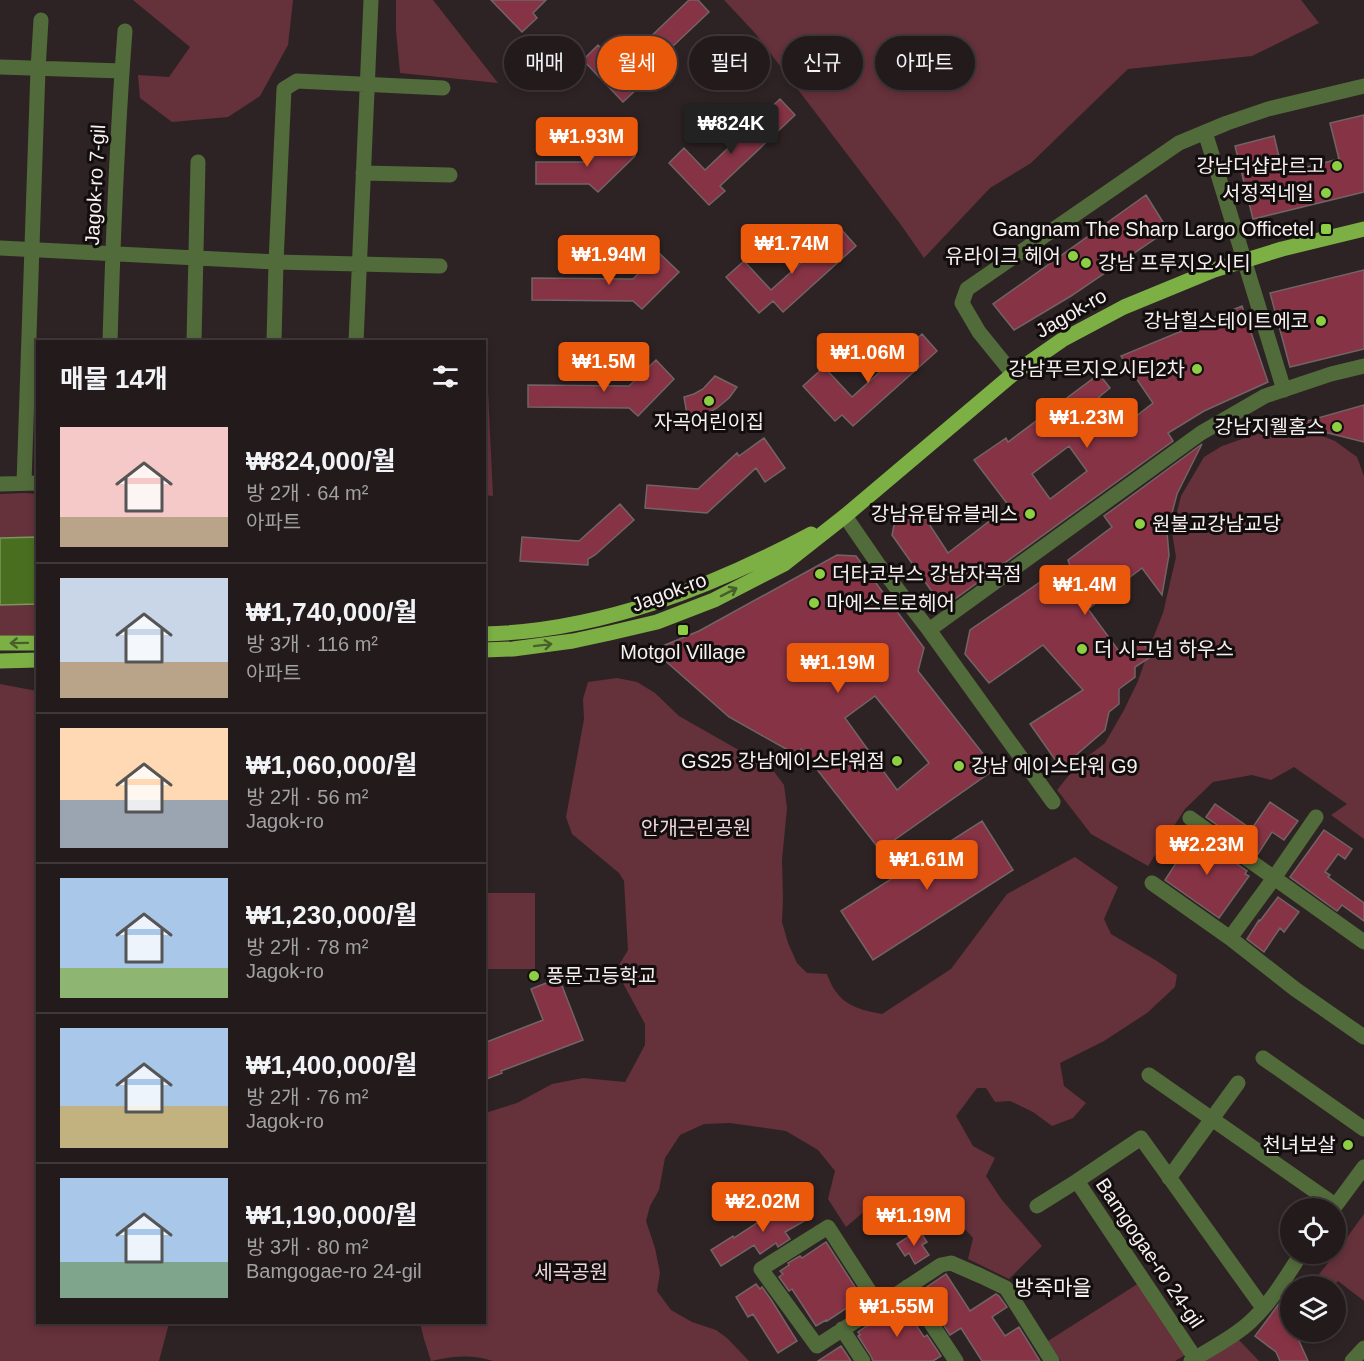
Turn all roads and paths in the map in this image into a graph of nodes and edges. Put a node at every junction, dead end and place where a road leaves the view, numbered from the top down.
1 (371, 0) edge
2 (41, 20) dead end
3 (125, 31) dead end
4 (0, 67) edge
5 (38, 69) junction
6 (122, 71) junction
7 (367, 83) junction
8 (1364, 86) edge
9 (443, 88) dead end
10 (1205, 132) junction
11 (198, 162) dead end
12 (363, 173) junction
13 (450, 175) dead end
14 (1364, 229) edge
15 (0, 248) edge
16 (31, 249) junction
17 (113, 253) junction
18 (196, 258) junction
19 (1244, 260) junction
20 (276, 262) junction
21 (359, 263) junction
22 (440, 266) dead end
23 (110, 340) edge
24 (194, 340) edge
25 (274, 340) edge
26 (356, 340) edge
27 (1364, 366) edge
28 (1013, 374) junction
29 (1284, 390) junction
30 (31, 483) edge
31 (0, 484) edge
32 (845, 516) junction
33 (929, 630) junction
34 (486, 634) edge
35 (0, 643) edge
36 (36, 643) edge
37 (486, 650) edge
38 (36, 660) edge
39 (0, 661) edge
40 (1053, 802) dead end
41 (1316, 817) dead end
42 (1190, 818) dead end
43 (1274, 878) junction
44 (1152, 883) dead end
45 (1230, 938) junction
46 (1364, 942) edge
47 (1364, 1037) edge
48 (1263, 1058) dead end
49 (1149, 1075) dead end
50 (1238, 1083) dead end
51 (1214, 1119) junction
52 (1364, 1129) edge
53 (1364, 1167) edge
54 (1169, 1178) junction
55 (1077, 1181) junction
56 (1322, 1198) edge
57 (1341, 1198) edge
58 (1037, 1206) dead end
59 (1294, 1264) edge
60 (907, 1287) junction
61 (879, 1306) junction
62 (1263, 1308) junction
63 (842, 1329) junction
64 (1364, 1348) edge
65 (1193, 1359) edge
66 (863, 1361) edge
67 (956, 1361) edge
68 (1052, 1361) edge
69 (1352, 1361) edge

1 - 7 street
2 - 5 street
3 - 6 street, Jagok-ro 7-gil
4 - 5 street
5 - 6 street
5 - 16 street
6 - 17 street, Jagok-ro 7-gil
7 - 9 street
7 - 12 street
7 - 20 street
8 - 10 street
10 - 19 street
10 - 28 street
11 - 18 street
12 - 13 street
12 - 21 street
14 - 19 main road, Jagok-ro
15 - 16 street
16 - 17 street
16 - 30 street
17 - 18 street
17 - 23 street, Jagok-ro 7-gil
18 - 20 street
18 - 24 street
19 - 28 main road, Jagok-ro
19 - 29 street
20 - 21 street
20 - 25 street
21 - 22 street
21 - 26 street
27 - 29 street
28 - 32 main road, Jagok-ro
29 - 33 street
30 - 31 street
32 - 33 street
32 - 34 main road, Jagok-ro
37 -> 32 main road, Jagok-ro
33 - 40 street
36 -> 35 main road
38 - 39 main road
41 - 43 street
42 - 43 street
43 - 45 street
43 - 46 street
44 - 45 street
45 - 47 street
48 - 52 street
49 - 51 street
50 - 51 street
51 - 54 street
51 - 56 street
53 - 57 street
54 - 55 street
54 - 62 street
55 - 58 street, Bamgogae-ro 24-gil
55 - 65 street, Bamgogae-ro 24-gil
59 - 62 street, Bamgogae-ro 24-gil
60 - 61 street
60 - 67 street
60 - 68 street
61 - 63 street
61 - 63 street
62 - 65 street, Bamgogae-ro 24-gil
63 - 66 street
64 - 69 street

